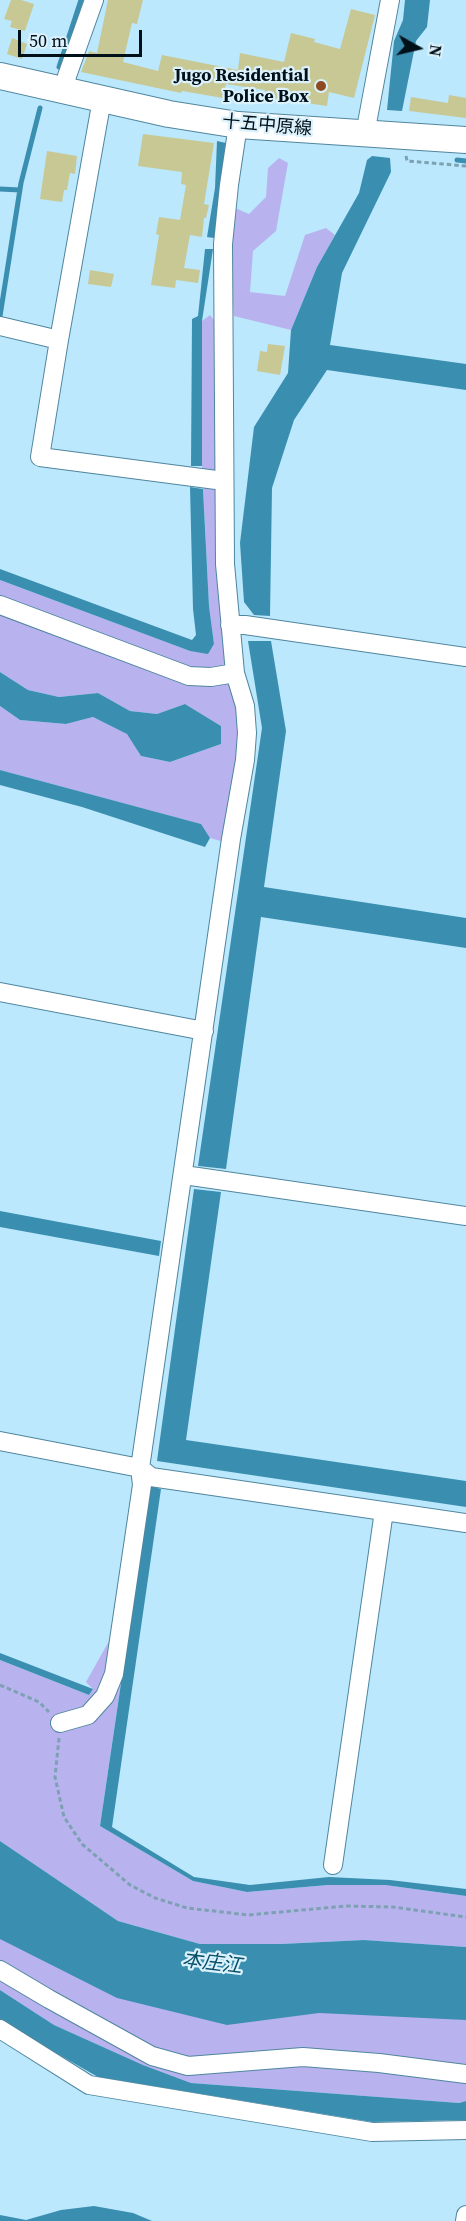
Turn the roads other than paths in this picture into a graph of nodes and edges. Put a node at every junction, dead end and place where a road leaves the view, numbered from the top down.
1 (94, 0) edge
2 (390, 0) edge
3 (0, 76) edge
4 (64, 91) junction
5 (102, 99) junction
6 (238, 125) junction
7 (365, 134) junction
8 (466, 140) edge
9 (0, 326) edge
10 (59, 340) junction
11 (224, 481) junction
12 (0, 605) edge
13 (230, 625) junction
14 (466, 657) edge
15 (235, 673) junction
16 (0, 992) edge
17 (204, 1031) junction
18 (184, 1175) junction
19 (466, 1216) edge
20 (0, 1441) edge
21 (140, 1468) junction
22 (384, 1511) junction
23 (466, 1523) edge
24 (60, 1723) road end
25 (333, 1865) dead end
26 (0, 1970) edge
27 (0, 2029) edge
28 (466, 2074) edge
29 (466, 2130) edge
30 (466, 2215) edge
31 (465, 2221) edge

1 - 4 street
2 - 7 street
3 - 4 main road, 十五中原線
4 - 5 main road, 十五中原線
5 - 6 main road, 十五中原線
5 - 10 street
6 - 7 main road, 十五中原線
6 - 11 street
7 - 8 main road, 十五中原線
9 - 10 street
10 - 11 street
11 - 13 street
12 - 15 street
13 - 14 street
13 - 15 street
15 - 17 street
16 - 17 street
17 - 18 street
18 - 19 street
18 - 21 street
20 - 21 street
21 - 22 street
21 - 24 street
22 - 23 street
22 - 25 street
26 - 28 street
27 - 29 street
30 - 31 street

